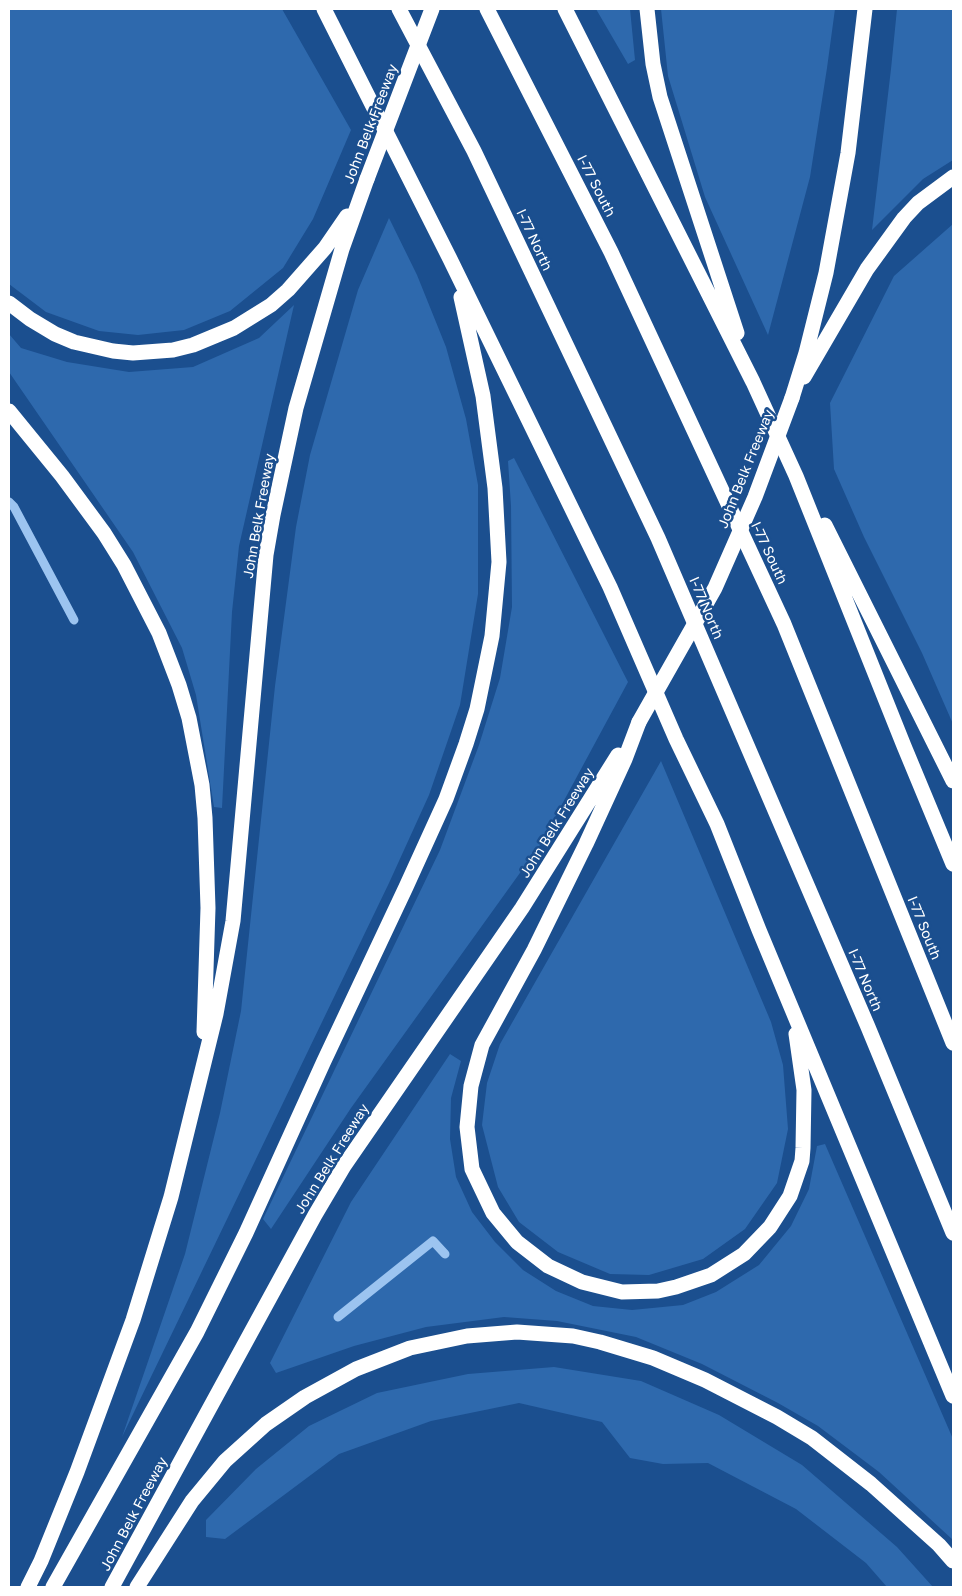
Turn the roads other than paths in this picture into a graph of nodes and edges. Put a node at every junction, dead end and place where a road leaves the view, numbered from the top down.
1 (324, 9) edge
2 (399, 9) edge
3 (432, 9) edge
4 (487, 9) edge
5 (564, 9) edge
6 (647, 9) edge
7 (865, 9) edge
8 (953, 178) edge
9 (367, 180) junction
10 (450, 259) junction
11 (9, 303) edge
12 (753, 382) junction
13 (792, 398) junction
14 (9, 410) edge
15 (796, 476) junction
16 (639, 722) junction
17 (953, 781) edge
18 (953, 864) edge
19 (790, 1003) junction
20 (953, 1042) edge
21 (201, 1071) junction
22 (953, 1233) edge
23 (953, 1396) edge
24 (953, 1561) edge
25 (54, 1585) edge
26 (28, 1587) edge
27 (112, 1587) edge
28 (138, 1587) edge

1 - 10 highway
2 - 22 highway, I-77 North
3 - 9 highway, John Belk Freeway, bridge
4 - 20 highway, I-77 South
5 - 12 highway
6 - 12 highway
7 - 13 highway, John Belk Freeway
8 - 13 highway
9 - 11 highway
9 - 21 highway, John Belk Freeway
10 - 19 highway
10 - 25 highway
12 - 15 highway
13 - 16 highway, John Belk Freeway, bridge
14 - 21 highway
15 - 17 highway
15 - 18 highway
16 - 19 highway
16 - 27 highway, John Belk Freeway
19 - 23 highway
21 - 26 highway, John Belk Freeway
24 - 28 highway

